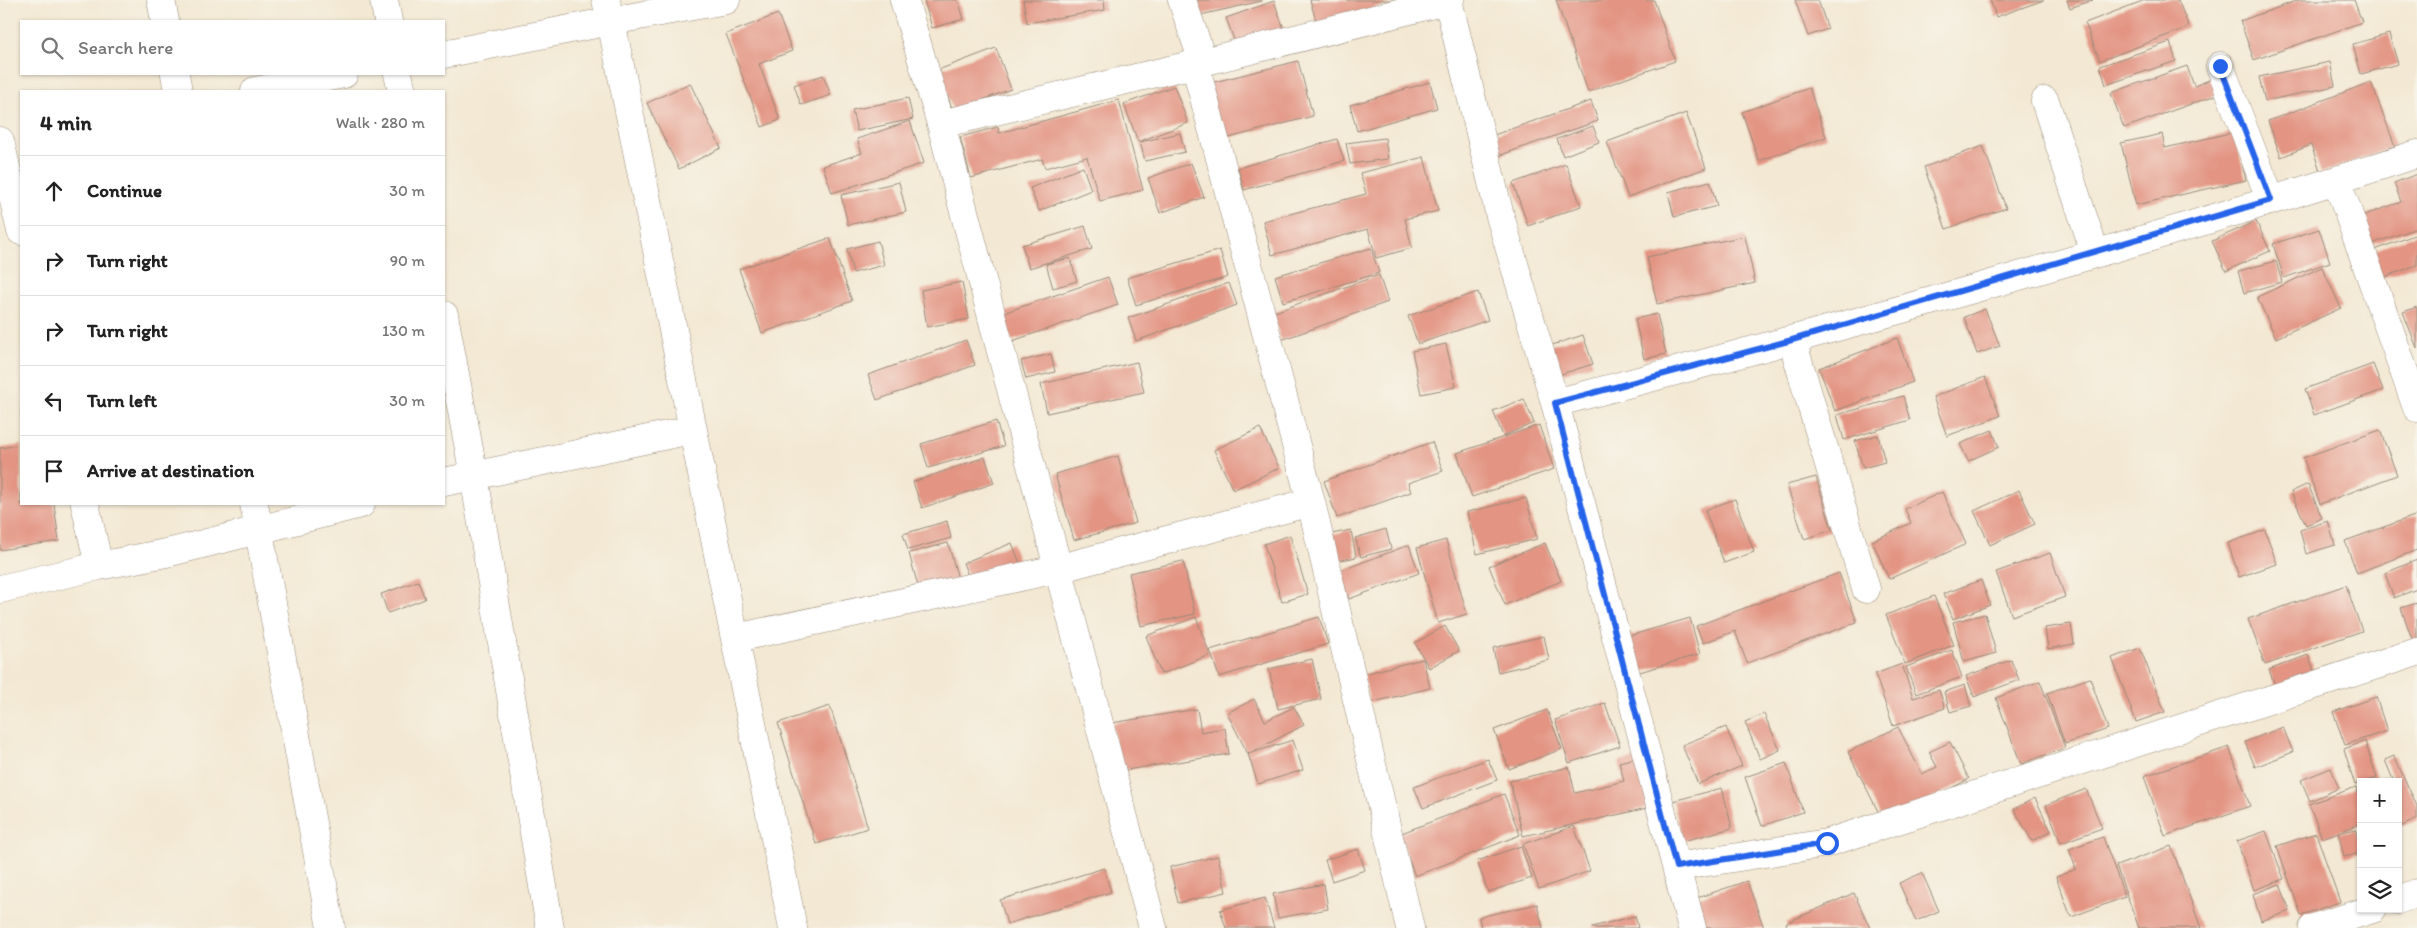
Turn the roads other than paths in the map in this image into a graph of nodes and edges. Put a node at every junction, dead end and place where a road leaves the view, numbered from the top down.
1 (161, 0) edge
2 (384, 0) edge
3 (726, 0) edge
4 (904, 0) edge
5 (1182, 0) edge
6 (1449, 0) edge
7 (609, 11) edge
8 (165, 20) edge
9 (388, 20) edge
10 (445, 54) edge
11 (1199, 63) junction
12 (2220, 66) dead end
13 (175, 75) edge
14 (339, 75) edge
15 (398, 75) edge
16 (178, 90) edge
17 (260, 90) edge
18 (402, 90) edge
19 (2045, 101) dead end
20 (941, 124) junction
21 (20, 136) edge
22 (0, 140) edge
23 (2417, 154) edge
24 (2336, 181) junction
25 (2271, 200) junction
26 (20, 227) edge
27 (2095, 253) junction
28 (445, 319) edge
29 (1792, 340) junction
30 (1555, 403) junction
31 (2417, 408) edge
32 (691, 430) junction
33 (474, 476) junction
34 (445, 482) edge
35 (1311, 502) junction
36 (85, 505) edge
37 (254, 505) edge
38 (357, 505) edge
39 (259, 530) junction
40 (99, 566) junction
41 (1057, 569) junction
42 (0, 589) edge
43 (1866, 589) dead end
44 (736, 638) junction
45 (2417, 652) edge
46 (1676, 867) junction
47 (2417, 893) edge
48 (2402, 899) edge
49 (2361, 913) edge
50 (331, 928) edge
51 (550, 928) edge
52 (793, 928) edge
53 (1153, 928) edge
54 (1410, 928) edge
55 (1692, 928) edge
56 (2314, 928) edge

1 - 8 street
2 - 9 street
3 - 7 street
4 - 20 street
5 - 11 street
6 - 11 street
6 - 30 street
7 - 10 street
7 - 32 street
11 - 20 street
11 - 35 street
12 - 25 street
13 - 16 street
14 - 17 street
15 - 18 street
19 - 27 street
20 - 41 street
21 - 22 street
22 - 26 street
23 - 24 street
24 - 25 street
24 - 31 street
25 - 27 street
27 - 29 street
28 - 33 street
29 - 30 street
29 - 43 street
30 - 46 street
32 - 33 street
32 - 44 street
33 - 34 street
33 - 51 street
35 - 41 street
35 - 54 street
36 - 40 street
37 - 39 street
38 - 39 street
39 - 40 street
39 - 50 street
40 - 42 street
41 - 44 street
41 - 53 street
44 - 52 street
45 - 46 street
46 - 55 street
47 - 48 street
49 - 56 street

